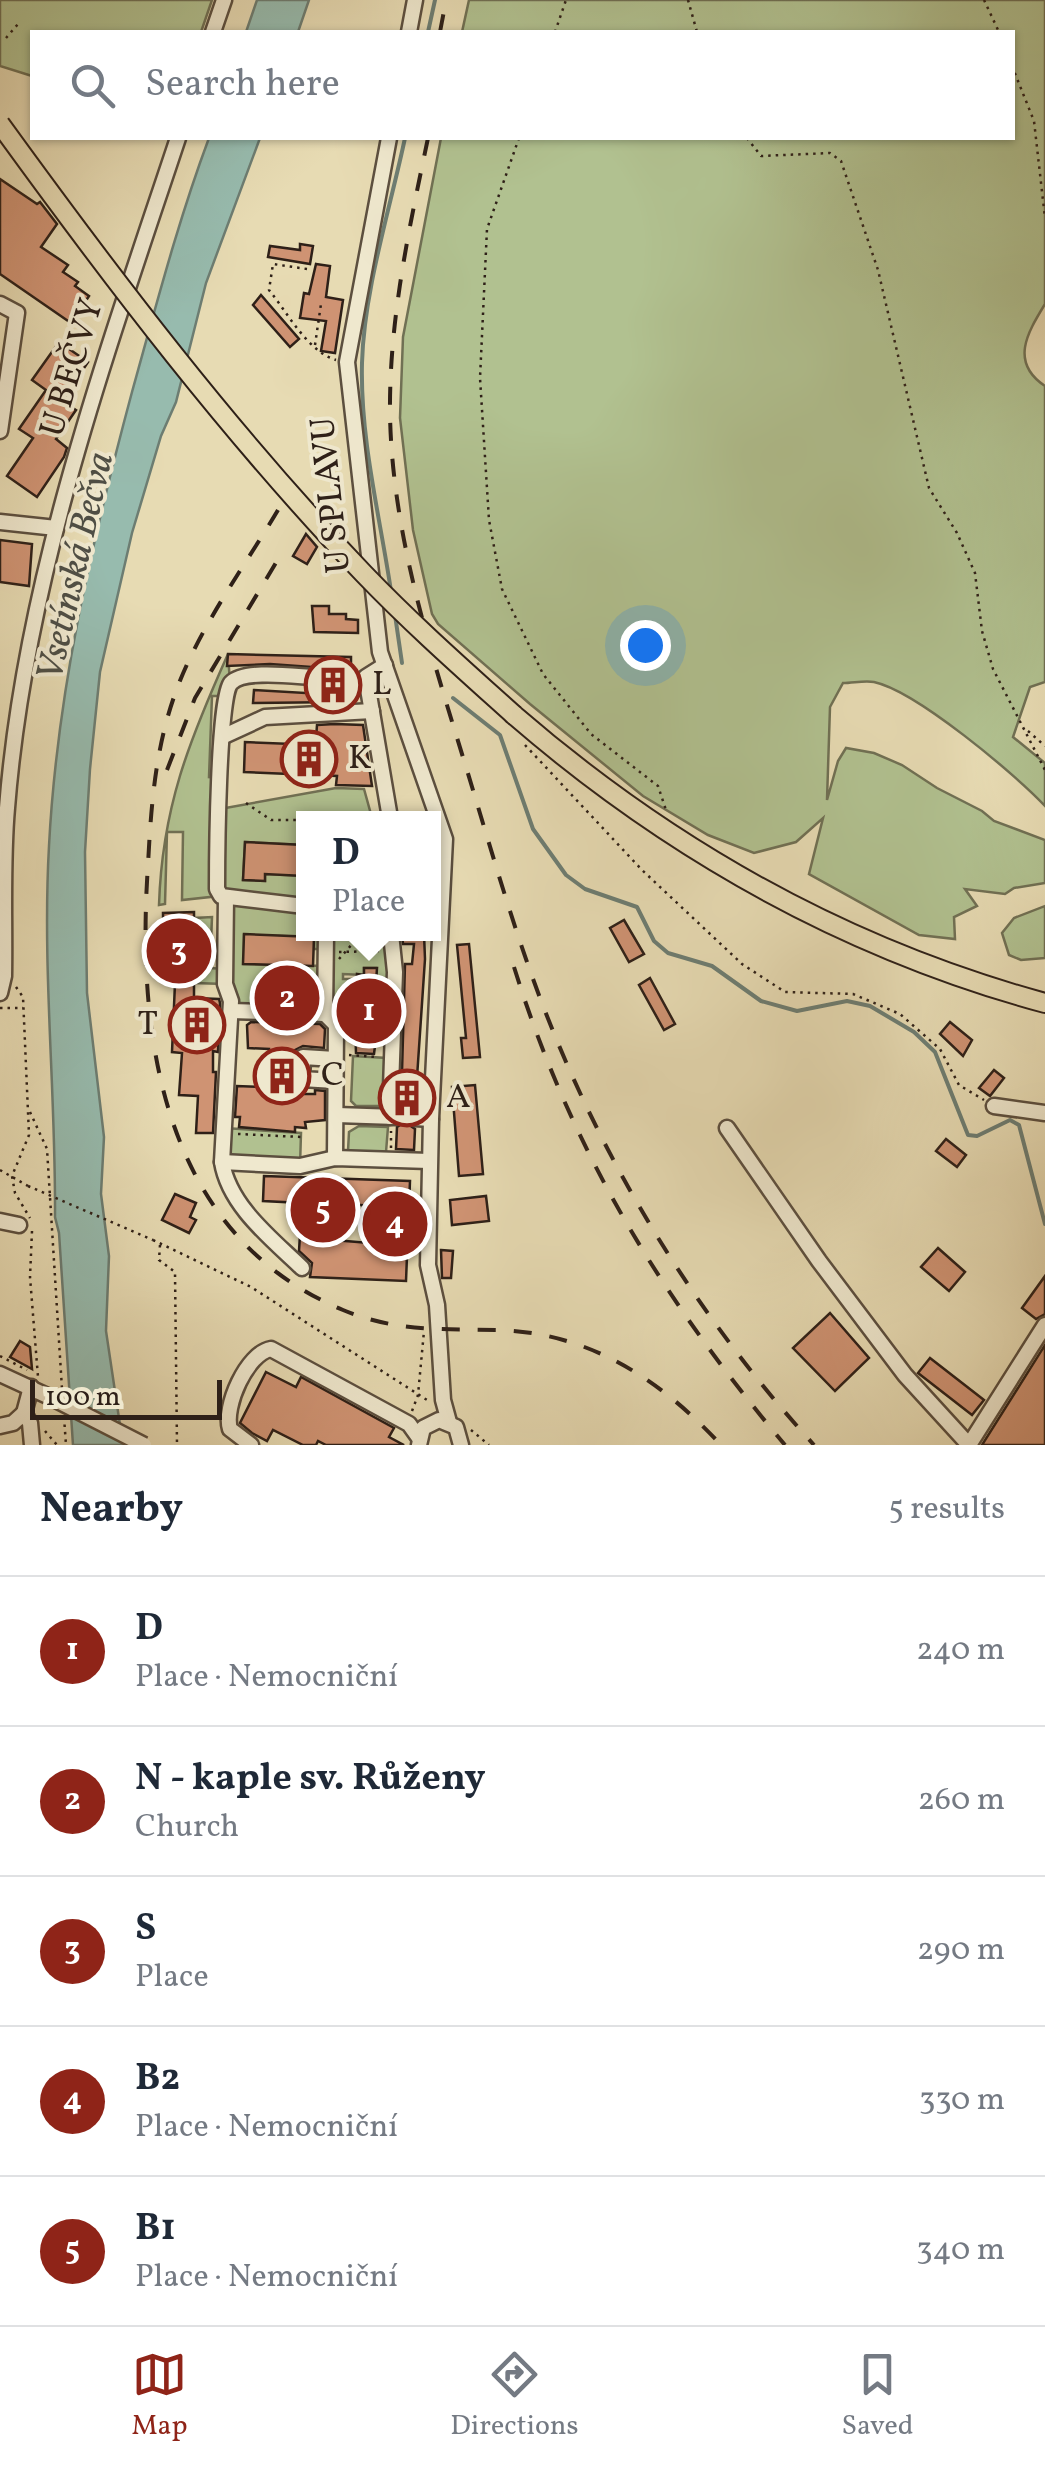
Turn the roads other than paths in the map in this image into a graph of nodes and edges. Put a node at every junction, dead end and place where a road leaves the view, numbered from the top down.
1 (224, 0) edge
2 (415, 0) edge
3 (214, 30) edge
4 (409, 30) edge
5 (0, 124) edge
6 (177, 140) edge
7 (389, 140) edge
8 (0, 304) edge
9 (0, 431) edge
10 (0, 522) edge
11 (56, 528) junction
12 (385, 665) junction
13 (314, 677) dead end
14 (372, 712) junction
15 (222, 737) junction
16 (3, 808) edge
17 (389, 811) edge
18 (435, 811) edge
19 (441, 828) edge
20 (226, 897) junction
21 (296, 905) edge
22 (441, 920) edge
23 (326, 941) edge
24 (393, 941) edge
25 (440, 941) edge
26 (0, 993) edge
27 (1045, 1004) edge
28 (231, 1011) junction
29 (325, 1014) junction
30 (340, 1054) junction
31 (335, 1081) junction
32 (994, 1106) road end
33 (1045, 1112) edge
34 (337, 1115) junction
35 (414, 1118) dead end
36 (431, 1119) junction
37 (728, 1128) dead end
38 (335, 1158) junction
39 (430, 1161) junction
40 (222, 1162) junction
41 (0, 1221) edge
42 (18, 1225) dead end
43 (302, 1268) dead end
44 (1045, 1325) edge
45 (0, 1374) edge
46 (35, 1383) junction
47 (24, 1413) junction
48 (434, 1421) edge
49 (0, 1426) edge
50 (464, 1442) edge
51 (32, 1445) edge
52 (144, 1445) edge
53 (252, 1445) edge
54 (969, 1445) edge

1 - 3 street
2 - 4 street
5 - 27 main road, bridge
6 - 11 street, U BEČVY
7 - 12 street, U SPLAVU
8 - 9 street
10 - 11 street
11 - 16 street, U BEČVY
12 - 14 street
12 - 18 street, U SPLAVU
13 - 15 street
14 - 15 street
14 - 17 street
15 - 20 street
16 - 26 street, U BEČVY
19 - 22 street, U SPLAVU
20 - 21 street
20 - 28 street
23 - 29 street
24 - 34 street
25 - 36 street, U SPLAVU
28 - 29 street
28 - 40 street
29 - 30 street
30 - 31 street
30 - 31 street
31 - 34 street
32 - 33 street
34 - 38 street
35 - 36 street
36 - 39 street
37 - 54 street
38 - 39 street
38 - 40 street
39 - 48 street
40 - 43 street
41 - 42 street
44 - 54 street
45 - 46 street
46 - 47 street
46 - 52 street, bridge
47 - 49 street
47 - 51 street
48 - 50 street
48 - 53 street

